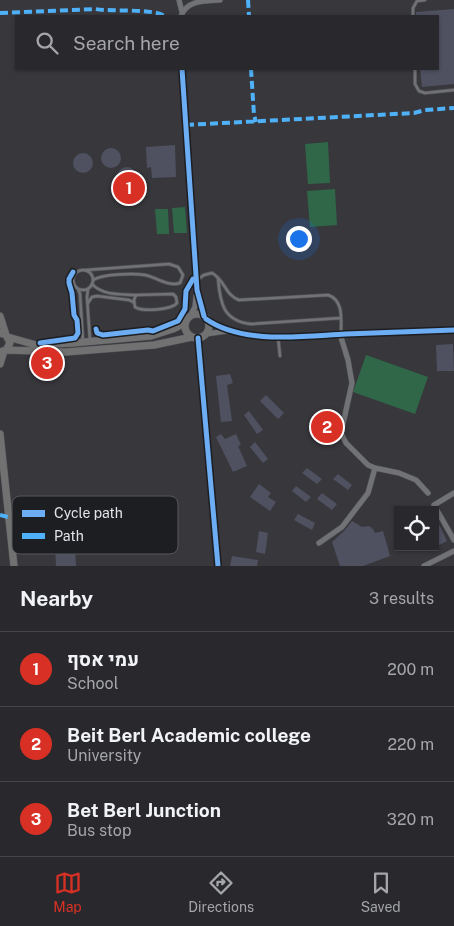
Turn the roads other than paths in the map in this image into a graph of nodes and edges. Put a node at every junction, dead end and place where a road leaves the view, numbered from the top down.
1 (179, 0) edge
2 (210, 0) edge
3 (220, 0) edge
4 (425, 0) edge
5 (181, 14) edge
6 (413, 15) edge
7 (182, 70) edge
8 (415, 70) edge
9 (454, 90) edge
10 (86, 270) junction
11 (218, 277) junction
12 (196, 281) junction
13 (93, 282) junction
14 (89, 288) junction
15 (78, 289) junction
16 (197, 290) junction
17 (136, 295) junction
18 (134, 302) junction
19 (87, 304) junction
20 (0, 316) edge
21 (205, 317) junction
22 (341, 318) junction
23 (188, 319) junction
24 (232, 330) junction
25 (454, 330) edge
26 (206, 334) junction
27 (341, 334) junction
28 (5, 335) edge
29 (278, 337) junction
30 (195, 338) junction
31 (86, 342) junction
32 (87, 349) junction
33 (3, 351) edge
34 (280, 356) dead end
35 (0, 364) edge
36 (0, 434) edge
37 (376, 468) junction
38 (428, 493) dead end
39 (454, 493) edge
40 (454, 540) edge
41 (319, 543) dead end
42 (12, 547) edge
43 (454, 551) edge
44 (218, 566) edge
45 (424, 566) edge

1 - 5 street
2 - 3 street
2 - 5 street
4 - 6 lane
7 - 12 street
8 - 9 lane
10 - 13 lane
10 - 13 lane
10 - 15 lane
11 - 12 lane
11 - 22 lane
11 - 22 lane
12 - 16 street
13 - 14 lane
13 - 17 lane
14 - 15 lane
14 - 19 lane
15 - 31 lane
16 - 21 street
16 - 23 street
17 - 18 lane
17 - 18 lane
18 - 19 lane
19 - 31 lane
20 - 28 street
21 - 23 street
21 - 24 street
21 - 26 street
22 - 27 lane
23 - 30 street
23 - 31 street
24 - 26 street
24 - 29 street
25 - 27 street
26 - 30 street
27 - 29 street
27 - 37 street
28 - 31 street
28 - 33 street
29 - 34 lane
30 - 32 street
30 - 44 street
31 - 32 lane
31 - 32 lane
32 - 33 street
33 - 35 street
36 - 42 street
37 - 38 street
37 - 41 street
39 - 40 street
43 - 45 street

